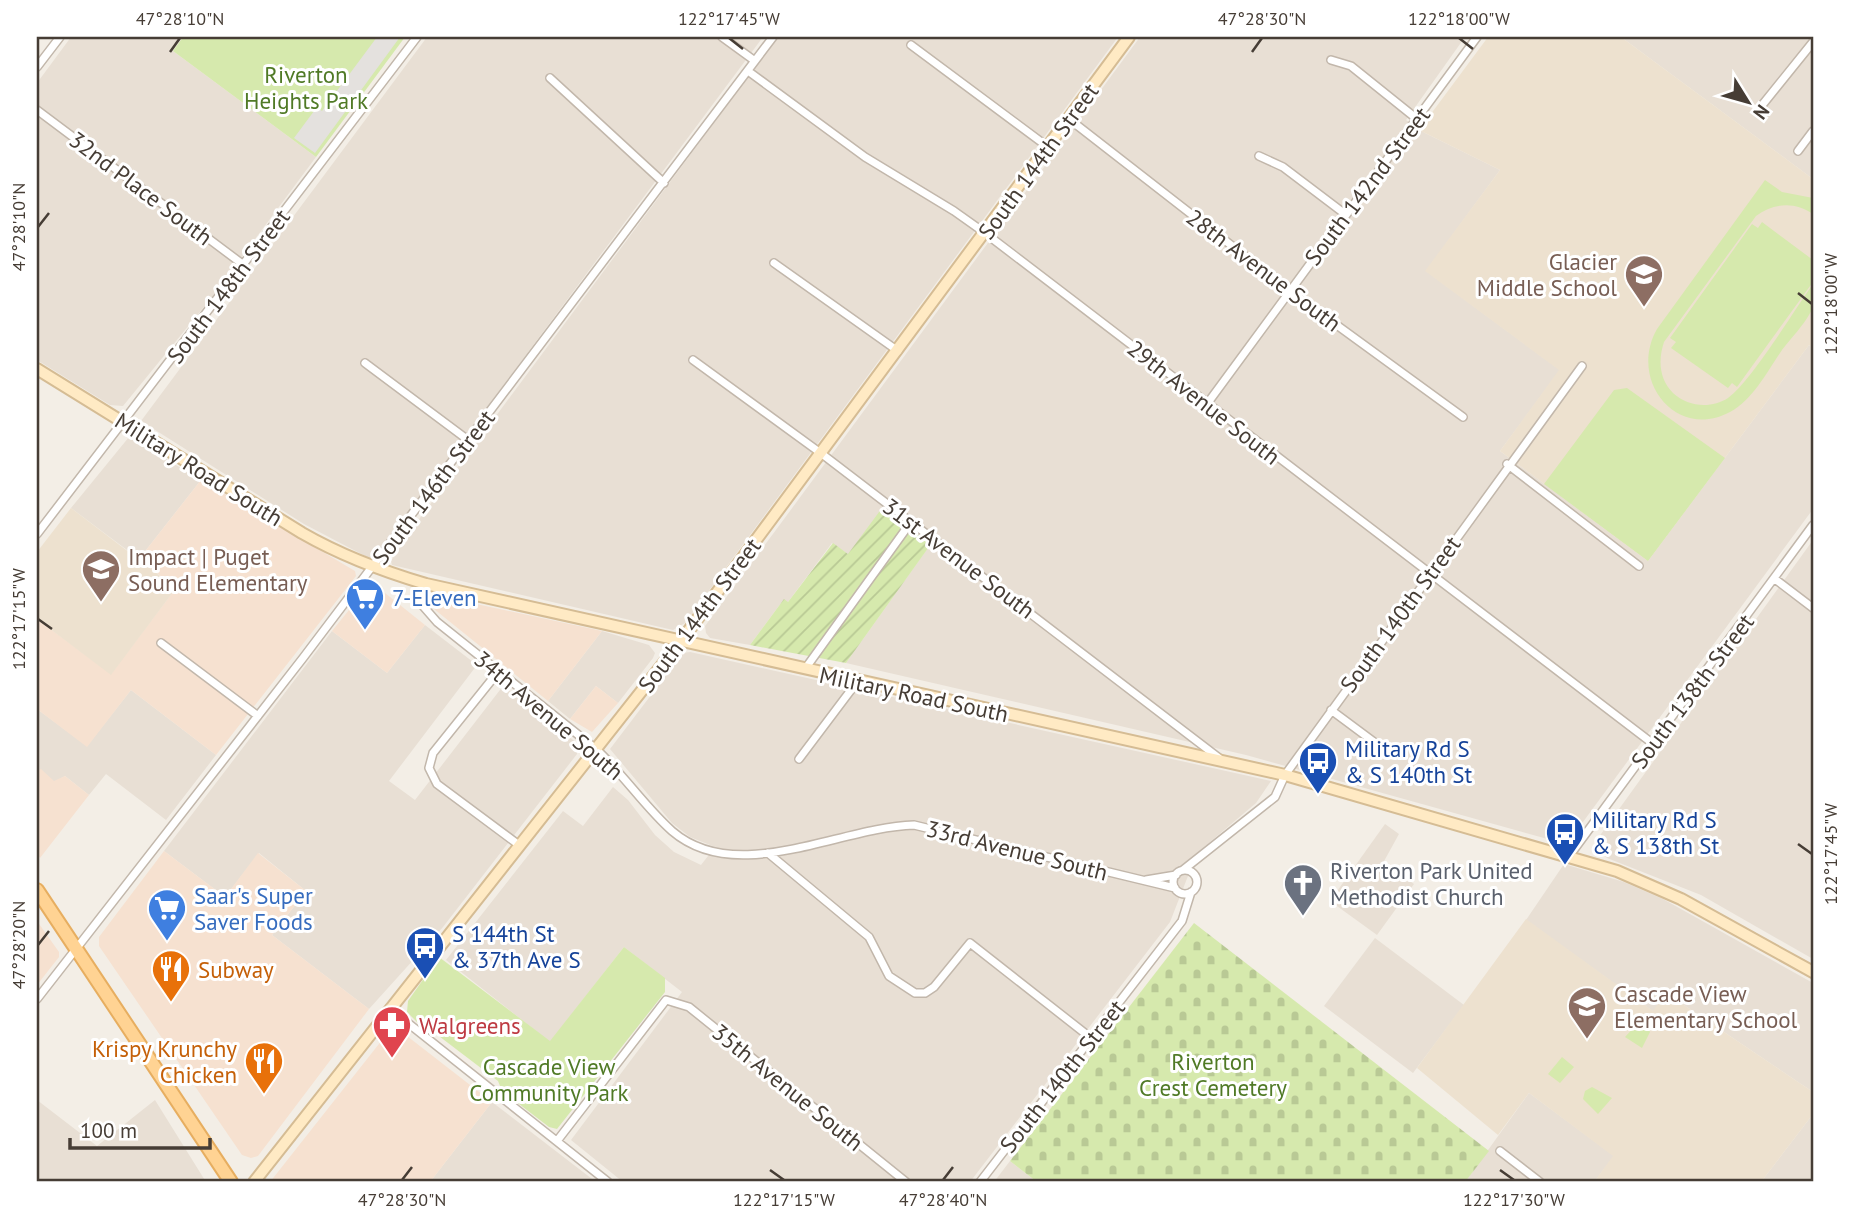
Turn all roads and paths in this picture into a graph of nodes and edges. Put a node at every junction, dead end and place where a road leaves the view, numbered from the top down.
1 (60, 37) edge
2 (417, 37) edge
3 (722, 37) edge
4 (773, 37) edge
5 (1129, 37) edge
6 (1477, 37) edge
7 (1813, 42) edge
8 (911, 45) dead end
9 (1331, 60) dead end
10 (755, 61) junction
11 (37, 67) edge
12 (748, 71) junction
13 (550, 78) dead end
14 (1759, 109) dead end
15 (37, 110) edge
16 (1069, 119) junction
17 (1417, 119) junction
18 (1813, 131) edge
19 (1048, 147) junction
20 (1798, 151) dead end
21 (1259, 156) dead end
22 (664, 183) junction
23 (1345, 214) junction
24 (985, 233) junction
25 (774, 263) dead end
26 (245, 265) junction
27 (1290, 291) junction
28 (898, 351) junction
29 (693, 360) dead end
30 (365, 363) dead end
31 (1582, 366) dead end
32 (37, 369) edge
33 (1207, 404) junction
34 (1463, 417) dead end
35 (124, 423) junction
36 (468, 440) junction
37 (822, 454) junction
38 (1507, 464) junction
39 (911, 522) junction
40 (1813, 525) edge
41 (37, 534) edge
42 (1639, 566) dead end
43 (372, 568) junction
44 (1428, 574) junction
45 (1775, 579) junction
46 (426, 584) junction
47 (1813, 608) edge
48 (681, 641) junction
49 (161, 643) dead end
50 (805, 670) junction
51 (498, 672) junction
52 (857, 682) junction
53 (1331, 710) junction
54 (258, 716) junction
55 (1374, 742) dead end
56 (1652, 743) junction
57 (596, 749) junction
58 (799, 760) dead end
59 (1222, 761) junction
60 (1285, 775) junction
61 (519, 845) junction
62 (1208, 852) junction
63 (768, 853) junction
64 (1570, 855) junction
65 (1183, 870) junction
66 (1194, 874) junction
67 (1176, 875) junction
68 (1142, 881) junction
69 (1175, 888) junction
70 (37, 890) edge
71 (1187, 893) junction
72 (77, 950) junction
73 (1813, 972) edge
74 (37, 999) edge
75 (389, 1008) junction
76 (1091, 1038) junction
77 (556, 1141) junction
78 (1500, 1151) dead end
79 (231, 1182) edge
80 (254, 1182) edge
81 (608, 1182) edge
82 (905, 1182) edge
83 (980, 1182) edge
84 (1539, 1182) edge

1 - 11 street
2 - 26 street, South 148th Street
3 - 10 street
4 - 10 street, South 146th Street
5 - 16 street, South 144th Street
6 - 17 street, South 142nd Street
7 - 14 street
8 - 19 street
9 - 17 street
10 - 12 street, South 146th Street
12 - 22 street, South 146th Street
12 - 24 street, 29th Avenue South
13 - 22 street
15 - 26 street, 32nd Place South
16 - 19 street, South 144th Street
16 - 27 street, 28th Avenue South
17 - 23 street, South 142nd Street
18 - 20 street
19 - 24 street, South 144th Street
21 - 23 street
22 - 36 street, South 146th Street
23 - 27 street, South 142nd Street
24 - 28 street, South 144th Street
24 - 33 street, 29th Avenue South
25 - 28 street
26 - 35 street, South 148th Street
27 - 33 street, South 142nd Street
27 - 34 street, 28th Avenue South
28 - 37 street, South 144th Street
29 - 37 street, 31st Avenue South
30 - 36 street
31 - 38 street, South 140th Street
32 - 35 street, Military Road South
33 - 44 street, 29th Avenue South
35 - 41 street, South 148th Street
35 - 43 street, Military Road South
36 - 43 street, South 146th Street
37 - 39 street, 31st Avenue South
37 - 48 street, South 144th Street
38 - 42 street
38 - 44 street, South 140th Street
39 - 50 street
39 - 59 street, 31st Avenue South
40 - 45 street, South 138th Street
43 - 46 street, Military Road South
43 - 54 street, South 146th Street
44 - 53 street, South 140th Street
44 - 56 street, 29th Avenue South
45 - 47 street
45 - 56 street, South 138th Street
46 - 48 street, Military Road South
46 - 51 street, 34th Avenue South
48 - 50 street, Military Road South
48 - 57 street, South 144th Street
49 - 54 street
50 - 52 street, Military Road South
51 - 57 street, 34th Avenue South
51 - 61 street
52 - 58 street
52 - 59 street, Military Road South
53 - 55 street
53 - 60 street, South 140th Street
54 - 72 street, South 146th Street
56 - 64 street, South 138th Street
57 - 61 street, South 144th Street
57 - 63 street, 34th Avenue South
59 - 60 street, Military Road South
60 - 62 street, South 140th Street
60 - 64 street, Military Road South
61 - 75 street, South 144th Street
62 - 65 street, South 140th Street
62 - 66 street, South 140th Street
63 - 68 street, 33rd Avenue South
63 - 76 street
64 - 73 street, Military Road South
65 - 66 street
65 - 67 street
66 - 71 street
67 - 68 street, 33rd Avenue South
67 - 69 street
68 - 69 street, 33rd Avenue South
69 - 71 street
70 - 72 main road
71 - 76 street, South 140th Street
72 - 74 street, South 146th Street
72 - 79 main road
75 - 77 street
75 - 80 street, South 144th Street
76 - 83 street, South 140th Street
77 - 81 street
77 - 82 street, 35th Avenue South
78 - 84 street

